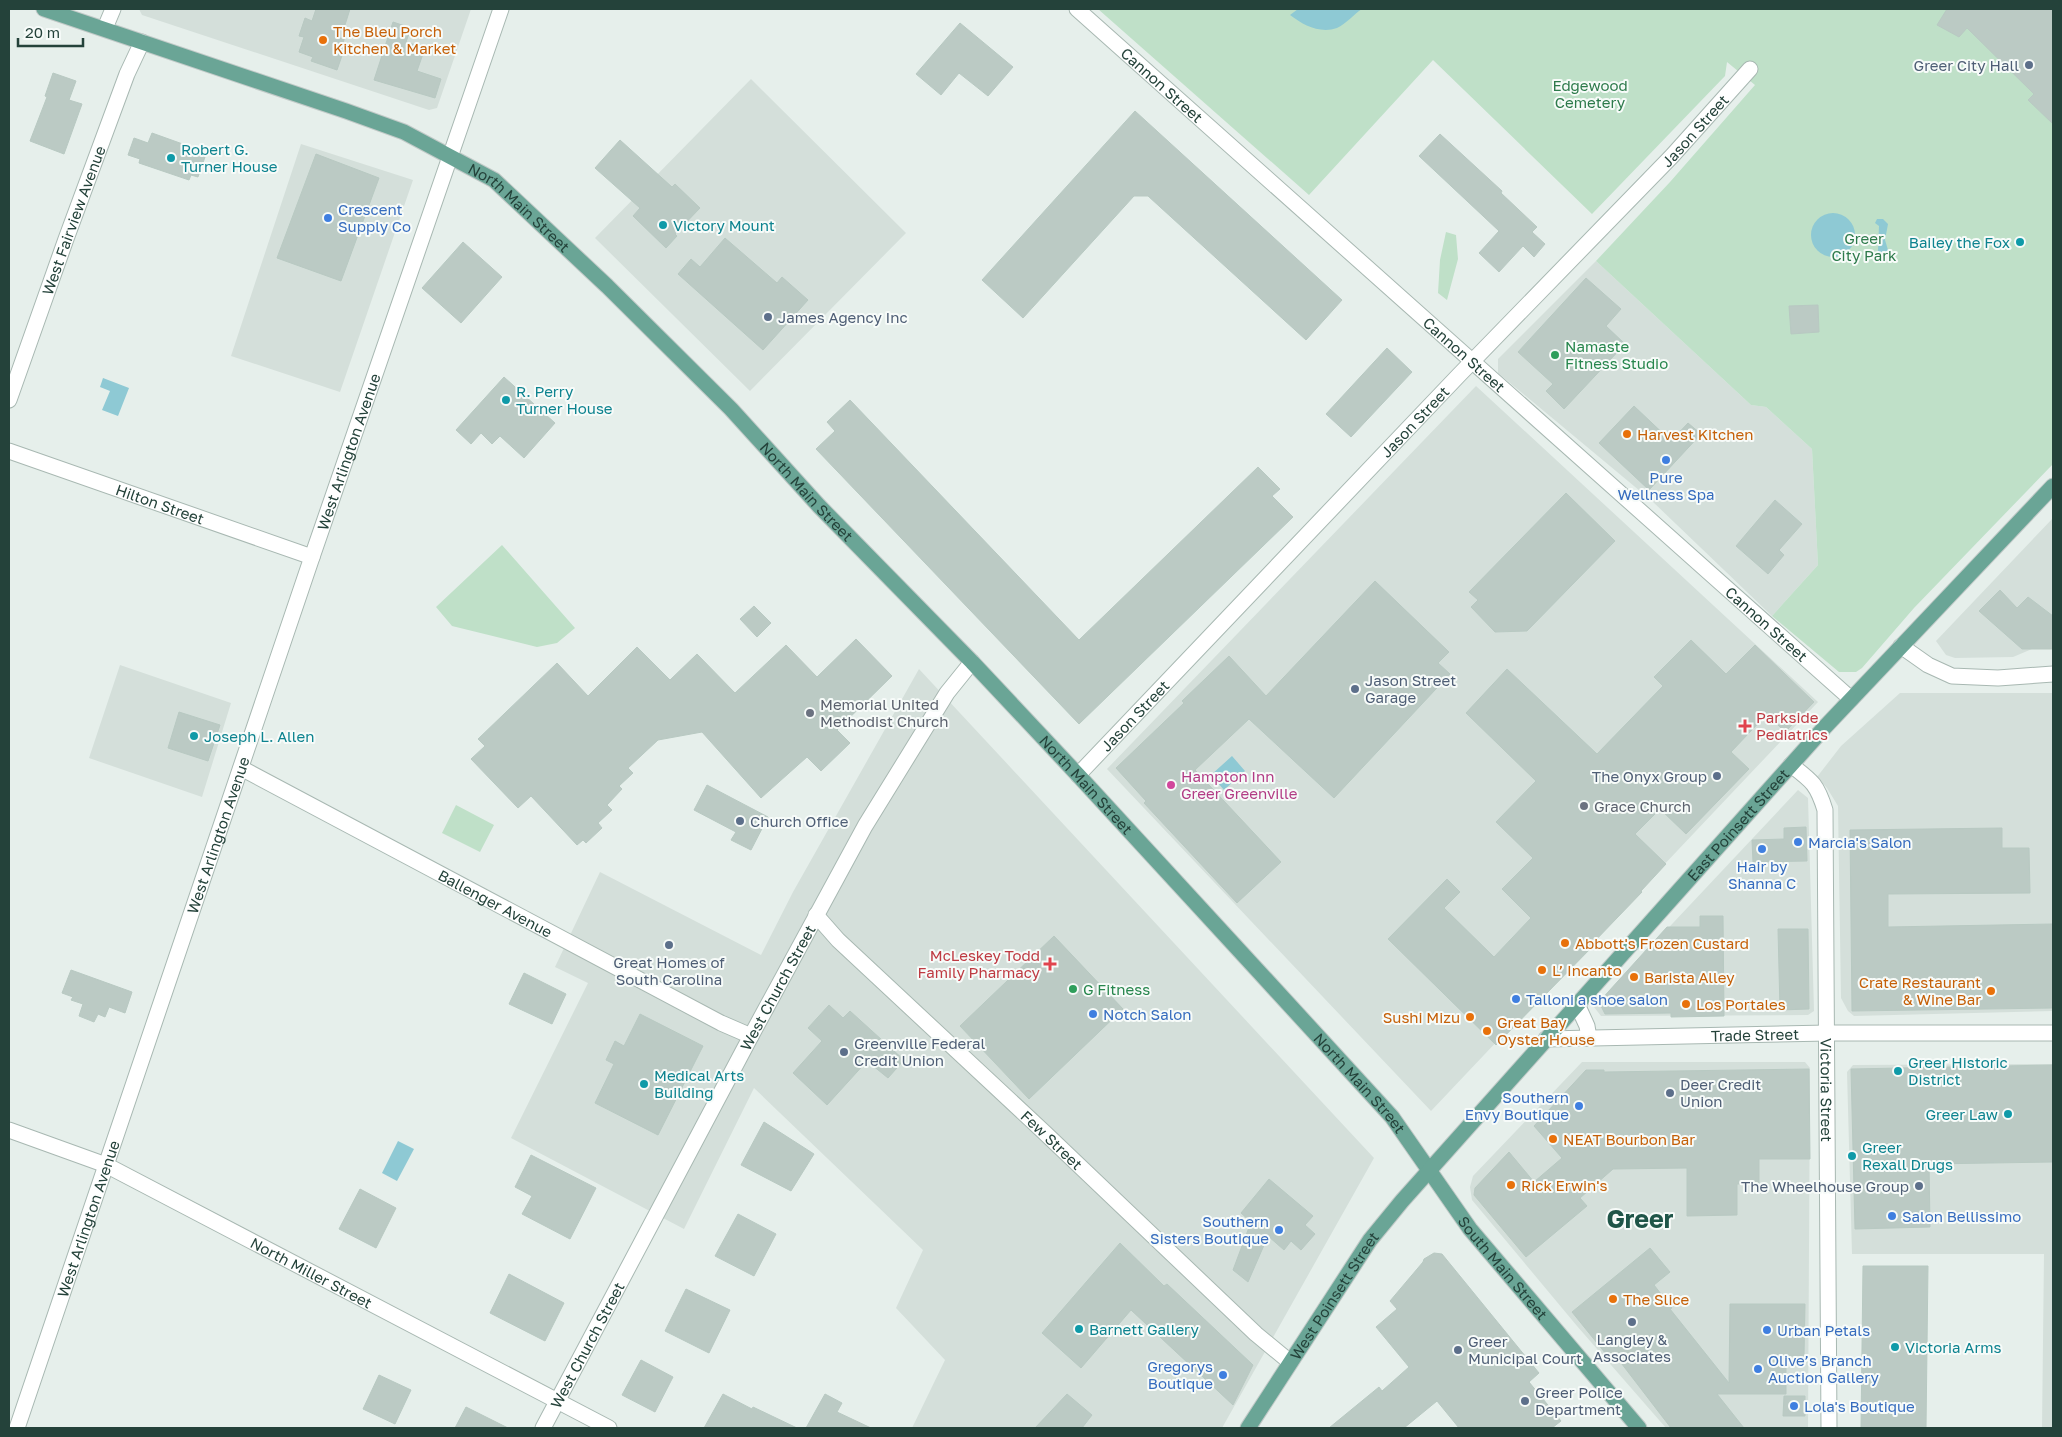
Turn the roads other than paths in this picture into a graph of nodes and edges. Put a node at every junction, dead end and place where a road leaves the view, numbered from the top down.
1 (44, 9) edge
2 (113, 9) edge
3 (501, 9) edge
4 (1077, 9) edge
5 (105, 28) junction
6 (142, 42) junction
7 (1750, 69) dead end
8 (450, 157) junction
9 (1473, 361) junction
10 (9, 400) edge
11 (9, 452) edge
12 (2053, 486) edge
13 (312, 557) junction
14 (1901, 646) junction
15 (972, 662) junction
16 (2053, 674) edge
17 (1852, 699) junction
18 (1791, 765) junction
19 (241, 768) junction
20 (1078, 774) junction
21 (816, 915) junction
22 (1577, 1004) junction
23 (2053, 1033) edge
24 (1828, 1034) junction
25 (750, 1036) junction
26 (1589, 1038) junction
27 (1546, 1039) junction
28 (9, 1130) edge
29 (106, 1165) junction
30 (1430, 1171) junction
31 (1290, 1362) junction
32 (559, 1400) junction
33 (18, 1428) edge
34 (543, 1428) edge
35 (609, 1428) edge
36 (1248, 1428) edge
37 (1639, 1428) edge
38 (1830, 1428) edge

1 - 5 main road, North Main Street
2 - 5 street
3 - 8 street, West Arlington Avenue
4 - 9 street, Cannon Street
5 - 6 main road, North Main Street
6 - 8 main road, North Main Street
6 - 10 street, West Fairview Avenue
7 - 9 street, Jason Street
8 - 13 street, West Arlington Avenue
8 - 15 main road, North Main Street
9 - 17 street, Cannon Street
9 - 20 street, Jason Street
11 - 13 street, Hilton Street
12 - 14 main road, East Poinsett Street
13 - 19 street, West Arlington Avenue
14 - 16 street
14 - 17 main road, East Poinsett Street
15 - 20 main road, North Main Street
15 - 21 street, West Church Street
17 - 18 main road, East Poinsett Street
18 - 22 main road, East Poinsett Street
18 - 24 street, Victoria Street
19 - 25 street, Ballenger Avenue
19 - 29 street, West Arlington Avenue
20 - 30 main road, North Main Street
21 - 25 street, West Church Street
21 - 31 street, Few Street
22 - 26 street
22 - 27 main road, East Poinsett Street
23 - 24 street, Trade Street
24 - 26 street, Trade Street
24 - 38 street, Victoria Street
25 - 32 street, West Church Street
26 - 27 street, Trade Street
27 - 30 main road, East Poinsett Street
28 - 29 street, North Miller Street
29 - 32 street, North Miller Street
29 - 33 street, West Arlington Avenue
30 - 31 main road, West Poinsett Street
30 - 37 main road, South Main Street
31 - 36 main road, West Poinsett Street
32 - 34 street, West Church Street
32 - 35 street, North Miller Street

